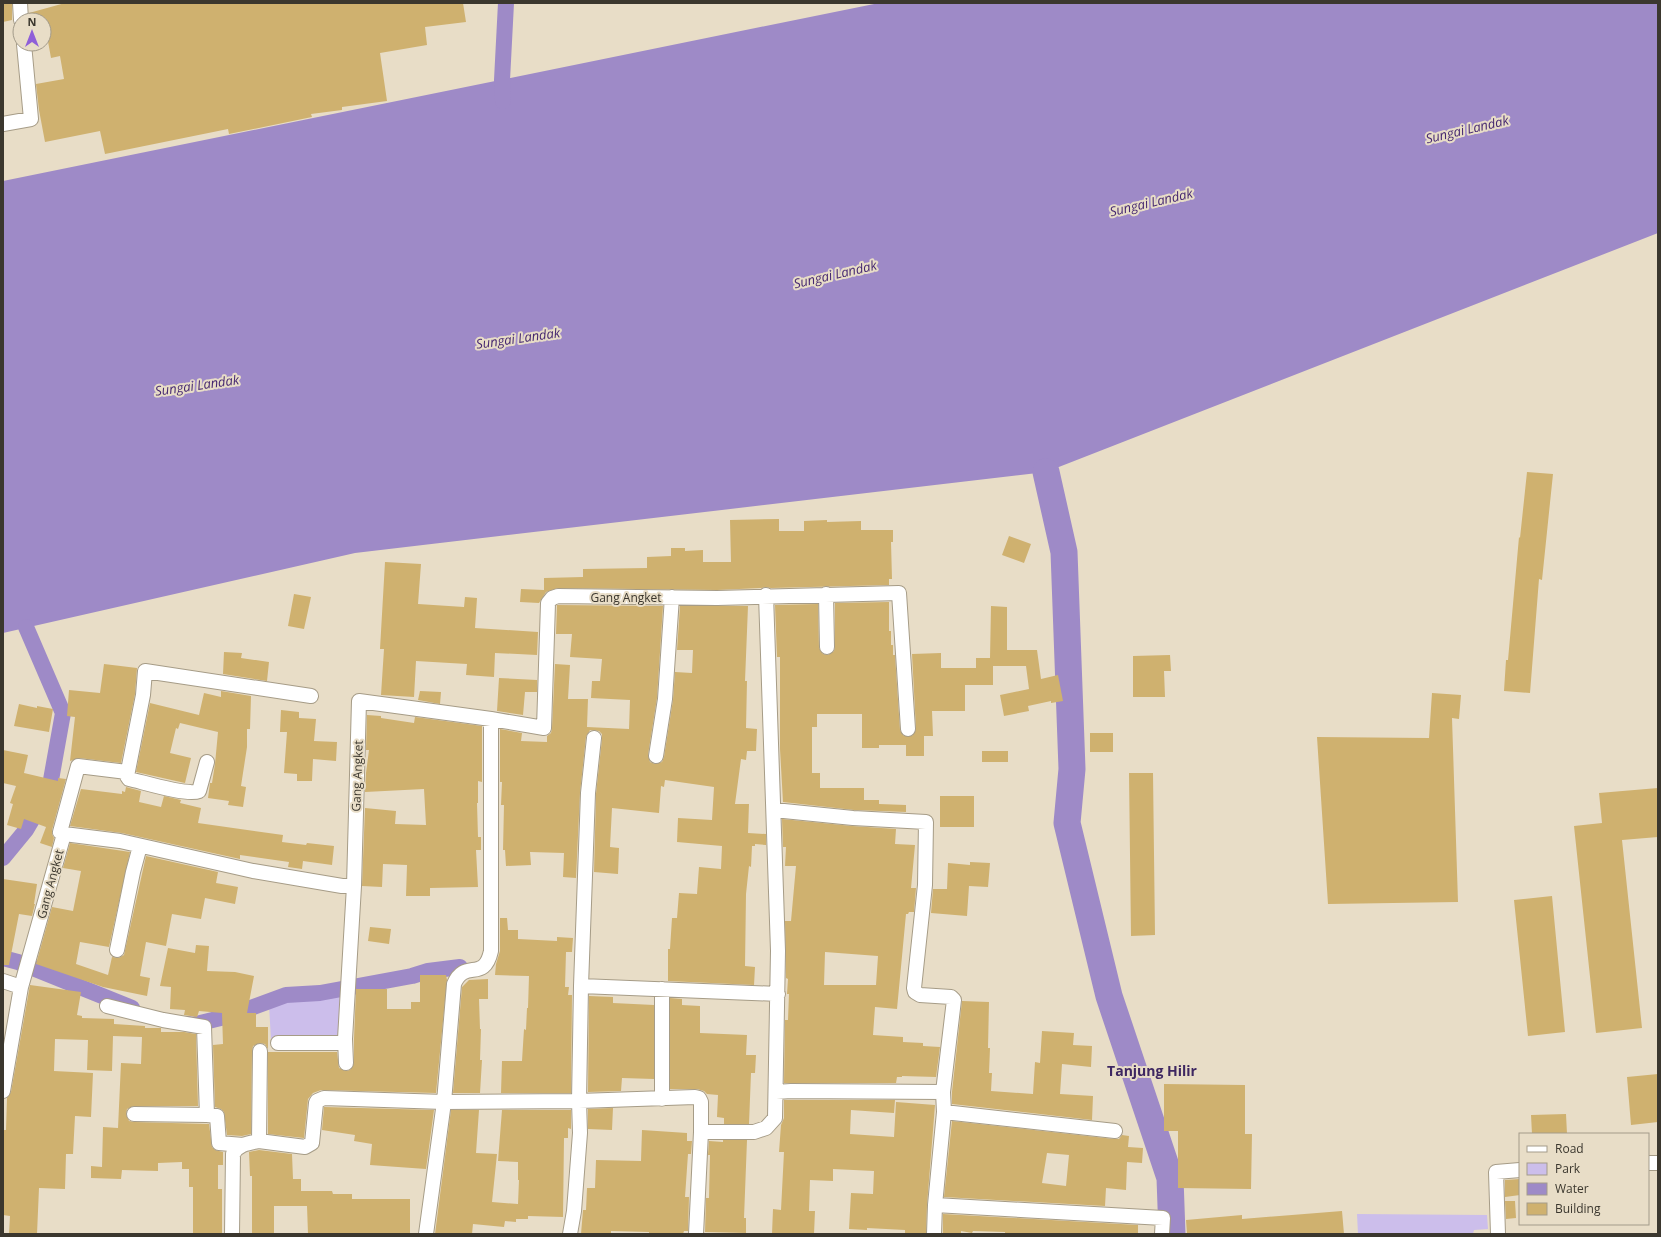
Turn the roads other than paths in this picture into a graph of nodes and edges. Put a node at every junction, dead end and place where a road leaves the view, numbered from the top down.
1 (25, 52) edge
2 (3, 124) edge
3 (826, 594) junction
4 (766, 595) junction
5 (672, 597) junction
6 (827, 647) dead end
7 (311, 696) dead end
8 (491, 719) junction
9 (908, 729) dead end
10 (594, 738) dead end
11 (656, 756) dead end
12 (207, 762) dead end
13 (127, 772) junction
14 (774, 810) junction
15 (64, 834) junction
16 (140, 846) junction
17 (354, 886) junction
18 (117, 950) dead end
19 (3, 981) edge
20 (23, 982) junction
21 (581, 986) junction
22 (662, 989) junction
23 (778, 994) junction
24 (107, 1006) dead end
25 (278, 1043) dead end
26 (345, 1043) junction
27 (260, 1050) dead end
28 (346, 1064) dead end
29 (3, 1091) edge
30 (776, 1092) junction
31 (943, 1092) junction
32 (662, 1099) junction
33 (579, 1101) junction
34 (444, 1102) junction
35 (944, 1112) junction
36 (134, 1114) dead end
37 (207, 1116) junction
38 (1115, 1131) dead end
39 (701, 1132) junction
40 (259, 1141) junction
41 (243, 1145) junction
42 (1519, 1170) edge
43 (935, 1204) junction
44 (232, 1234) edge
45 (426, 1234) edge
46 (570, 1234) edge
47 (696, 1234) edge
48 (934, 1234) edge
49 (1162, 1234) edge
50 (1498, 1234) edge

1 - 2 street
3 - 4 street, Gang Angket
3 - 6 street
3 - 9 street, Gang Angket
4 - 5 street, Gang Angket
4 - 14 street
5 - 8 street, Gang Angket
5 - 11 street
7 - 13 street
8 - 17 street, Gang Angket
8 - 34 street
10 - 21 street
12 - 13 street
13 - 15 street
14 - 23 street
14 - 31 street
15 - 16 street, Gang Angket
15 - 20 street, Gang Angket
16 - 17 street, Gang Angket
16 - 18 street
17 - 26 street
19 - 20 street
20 - 29 street, Gang Angket
21 - 22 street
21 - 33 street
22 - 23 street
22 - 32 street
23 - 30 street
24 - 37 street
25 - 26 street
26 - 28 street
27 - 40 street
30 - 31 street
30 - 39 street
31 - 35 street
32 - 33 street
32 - 39 street
33 - 34 street
33 - 46 street
34 - 40 street
34 - 45 street
35 - 38 street
35 - 43 street
36 - 37 street
37 - 41 street
39 - 47 street
40 - 41 street
41 - 44 street
42 - 50 street
43 - 48 street
43 - 49 street

